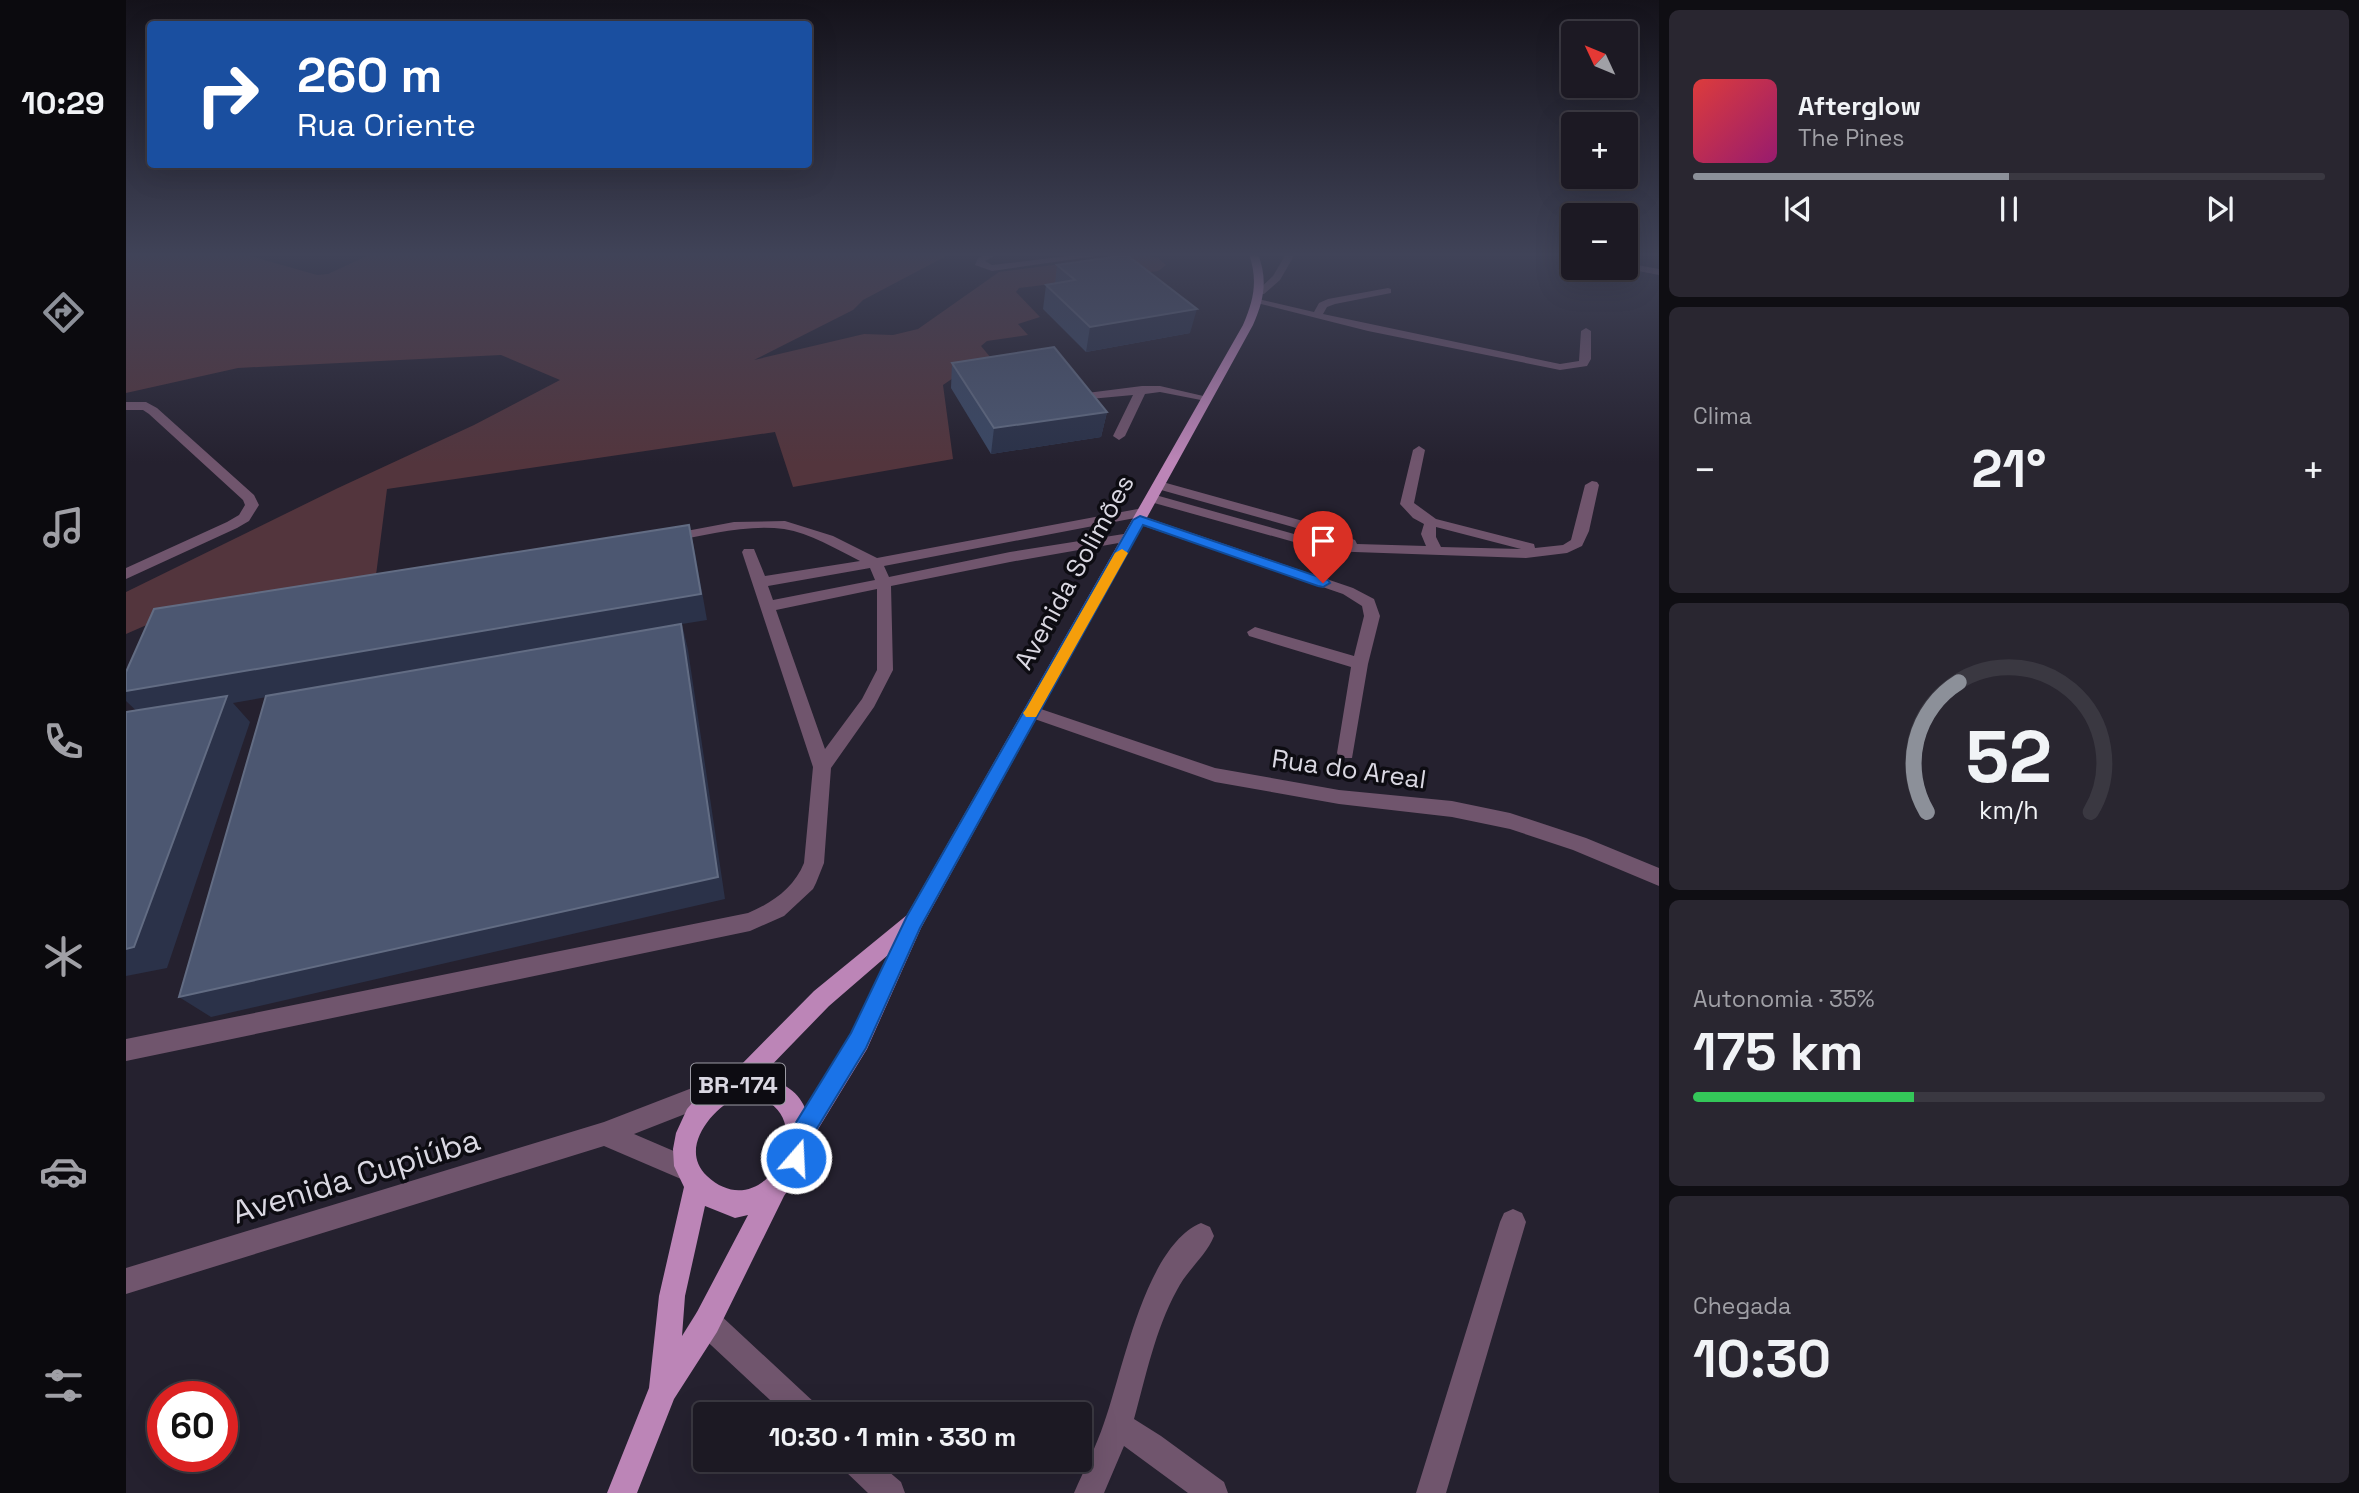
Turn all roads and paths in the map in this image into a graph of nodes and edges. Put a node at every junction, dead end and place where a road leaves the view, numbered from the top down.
1 (1249, 324) edge
2 (1351, 324) edge
3 (1586, 331) dead end
4 (1142, 389) junction
5 (1079, 397) edge
6 (1206, 398) junction
7 (126, 407) edge
8 (1119, 436) dead end
9 (1419, 450) dead end
10 (1592, 485) dead end
11 (1156, 491) junction
12 (1142, 516) junction
13 (1431, 522) junction
14 (1484, 536) junction
15 (1130, 537) junction
16 (653, 541) edge
17 (1437, 551) junction
18 (749, 552) dead end
19 (1550, 553) junction
20 (1488, 554) junction
21 (875, 563) junction
22 (126, 574) edge
23 (760, 582) junction
24 (884, 583) junction
25 (769, 606) junction
26 (1255, 632) dead end
27 (1360, 664) junction
28 (1032, 712) junction
29 (1346, 753) dead end
30 (822, 767) junction
31 (1659, 877) edge
32 (914, 922) junction
33 (126, 1050) edge
34 (729, 1086) junction
35 (604, 1134) junction
36 (800, 1137) junction
37 (692, 1179) junction
38 (773, 1192) junction
39 (1513, 1222) dead end
40 (1201, 1236) dead end
41 (126, 1280) edge
42 (708, 1322) junction
43 (663, 1390) junction
44 (793, 1402) edge
45 (1118, 1426) junction
46 (867, 1472) edge
47 (622, 1493) edge
48 (890, 1493) edge
49 (1089, 1493) edge
50 (1213, 1493) edge
51 (1431, 1493) edge

1 - 6 main road, Avenida Solimões / BR-174
2 - 3 street
4 - 5 street
4 - 6 street
4 - 8 street
6 - 11 main road, Avenida Solimões / BR-174
7 - 22 street
9 - 13 street
10 - 19 street
11 - 12 main road, Avenida Solimões / BR-174
11 - 17 street
12 - 15 main road, Avenida Solimões / BR-174
12 - 21 street
12 - 27 street
13 - 14 street
13 - 17 street
14 - 19 street
14 - 20 street
15 - 24 street
15 - 28 main road, Avenida Solimões / BR-174
16 - 21 street
17 - 20 street
18 - 23 street
19 - 20 street
21 - 23 street
21 - 24 street
23 - 25 street
24 - 25 street
24 - 30 street
25 - 30 street
26 - 27 street
27 - 29 street
28 - 31 street, Rua do Areal
28 - 32 main road, Avenida Solimões / BR-174
30 - 33 street
32 - 34 main road, Avenida Solimões / BR-174
32 - 36 main road, Avenida Solimões / BR-174
34 - 35 street, Avenida Cupiúba
34 - 36 main road, BR-174
34 - 37 main road, BR-174
35 - 37 street
35 - 41 street, Avenida Cupiúba
36 - 38 main road, BR-174
37 - 38 main road
37 - 43 main road, BR-174
38 - 42 main road, BR-174
39 - 51 street
40 - 45 street
42 - 43 main road, BR-174
42 - 44 street
43 - 47 main road, BR-174
45 - 49 street
45 - 50 street
46 - 48 street

